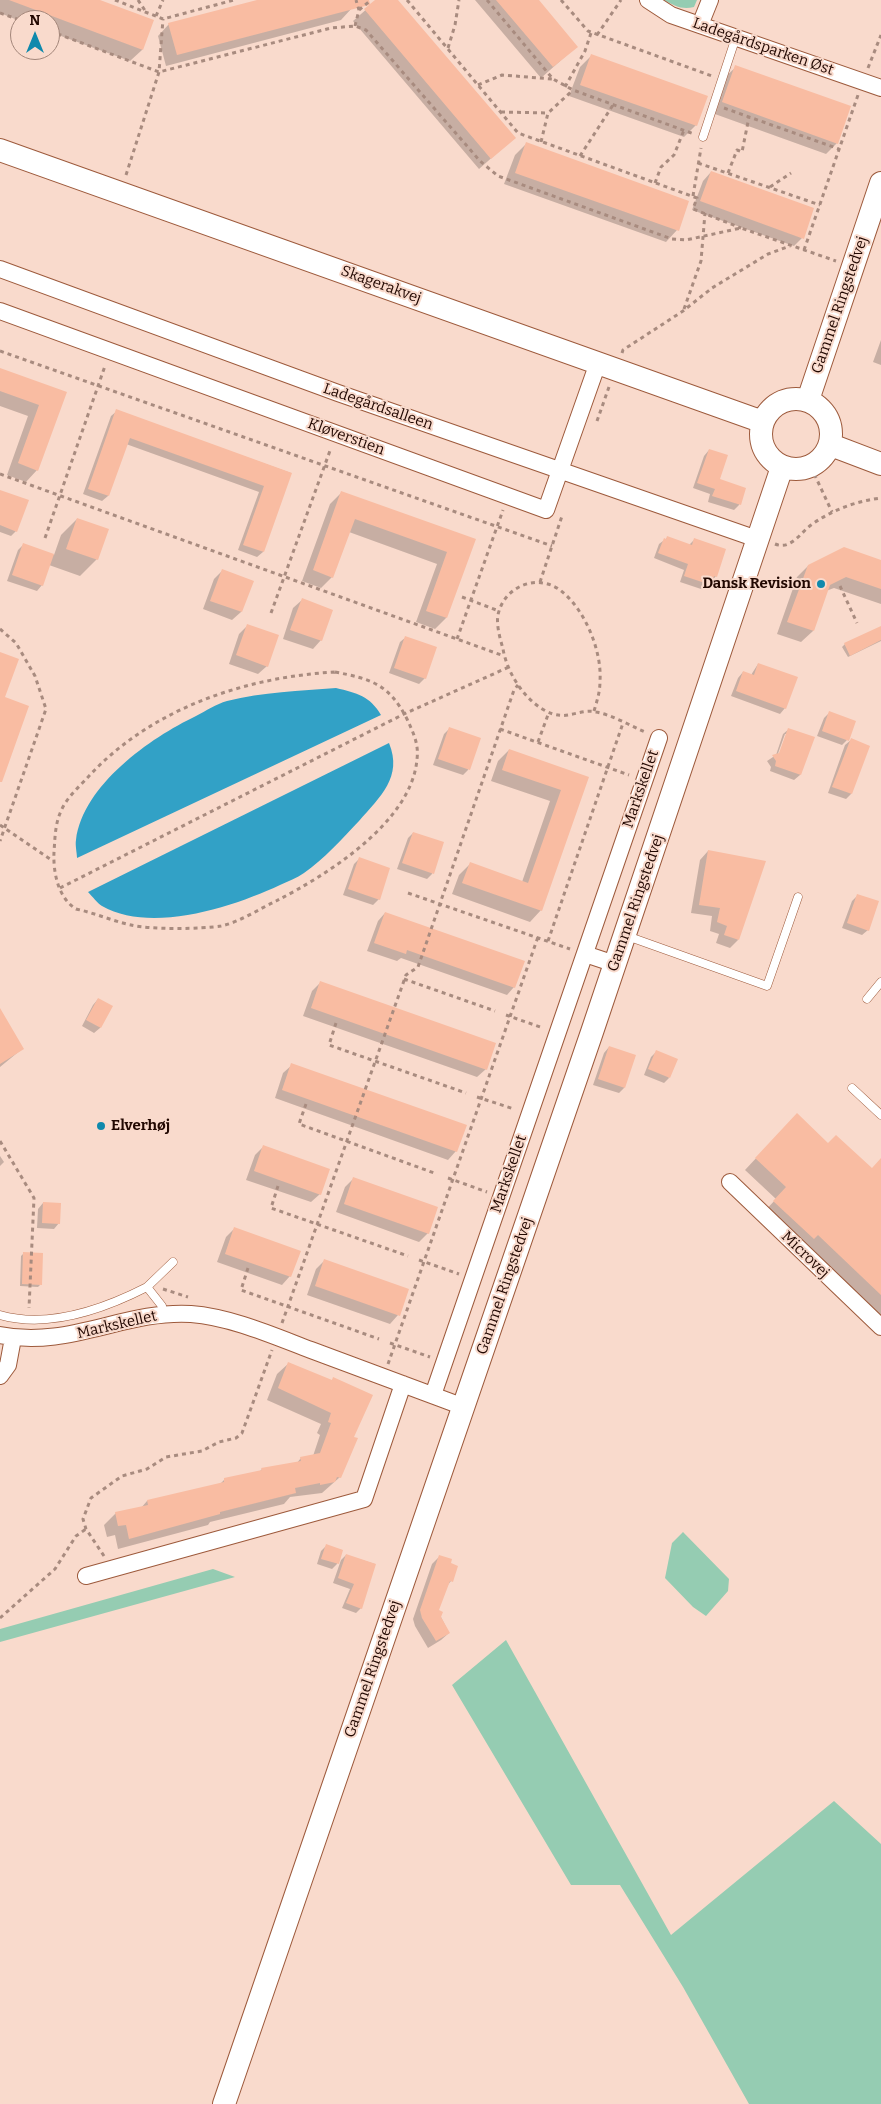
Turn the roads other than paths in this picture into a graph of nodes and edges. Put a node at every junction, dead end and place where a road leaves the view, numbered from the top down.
1 (648, 0) edge
2 (710, 0) edge
3 (700, 25) junction
4 (736, 37) junction
5 (881, 88) edge
6 (703, 137) road end
7 (0, 150) edge
8 (881, 183) edge
9 (0, 269) edge
10 (0, 311) edge
11 (608, 366) junction
12 (808, 400) junction
13 (763, 422) junction
14 (831, 444) junction
15 (881, 464) edge
16 (782, 467) junction
17 (560, 471) junction
18 (757, 540) junction
19 (659, 738) road end
20 (798, 897) dead end
21 (625, 935) junction
22 (585, 954) junction
23 (615, 964) junction
24 (881, 982) edge
25 (867, 999) dead end
26 (852, 1088) dead end
27 (881, 1114) edge
28 (730, 1182) dead end
29 (173, 1262) dead end
30 (147, 1287) junction
31 (164, 1314) junction
32 (0, 1315) edge
33 (881, 1327) edge
34 (6, 1337) edge
35 (0, 1376) edge
36 (403, 1384) junction
37 (433, 1394) junction
38 (464, 1407) junction
39 (86, 1576) dead end
40 (224, 2104) edge

1 - 3 street, Ladegårdsparken Øst
2 - 3 street
3 - 4 street, Ladegårdsparken Øst
4 - 5 street, Ladegårdsparken Øst
4 - 6 lane
7 - 11 street, Skagerakvej
8 - 12 street, Gammel Ringstedvej
9 - 17 street, Ladegårdsalleen
10 - 17 street, Kløverstien
11 - 13 street, Skagerakvej
11 - 17 street, Kløverstien
12 - 13 street
12 - 14 street
13 - 16 street
14 - 15 street
14 - 16 street
16 - 18 street, Gammel Ringstedvej
17 - 18 street, Ladegårdsalleen
18 - 21 street, Gammel Ringstedvej
19 - 22 street, Markskellet
20 - 21 lane
21 - 23 street, Gammel Ringstedvej
22 - 23 street
22 - 37 street, Markskellet
23 - 38 street, Gammel Ringstedvej
24 - 25 lane
26 - 27 lane
28 - 33 street, Microvej
29 - 30 lane
30 - 31 lane
30 - 32 lane
31 - 34 street, Markskellet
31 - 36 street, Markskellet
34 - 35 street
36 - 37 street, Markskellet
36 - 39 street
37 - 38 street, Markskellet
38 - 40 street, Gammel Ringstedvej

